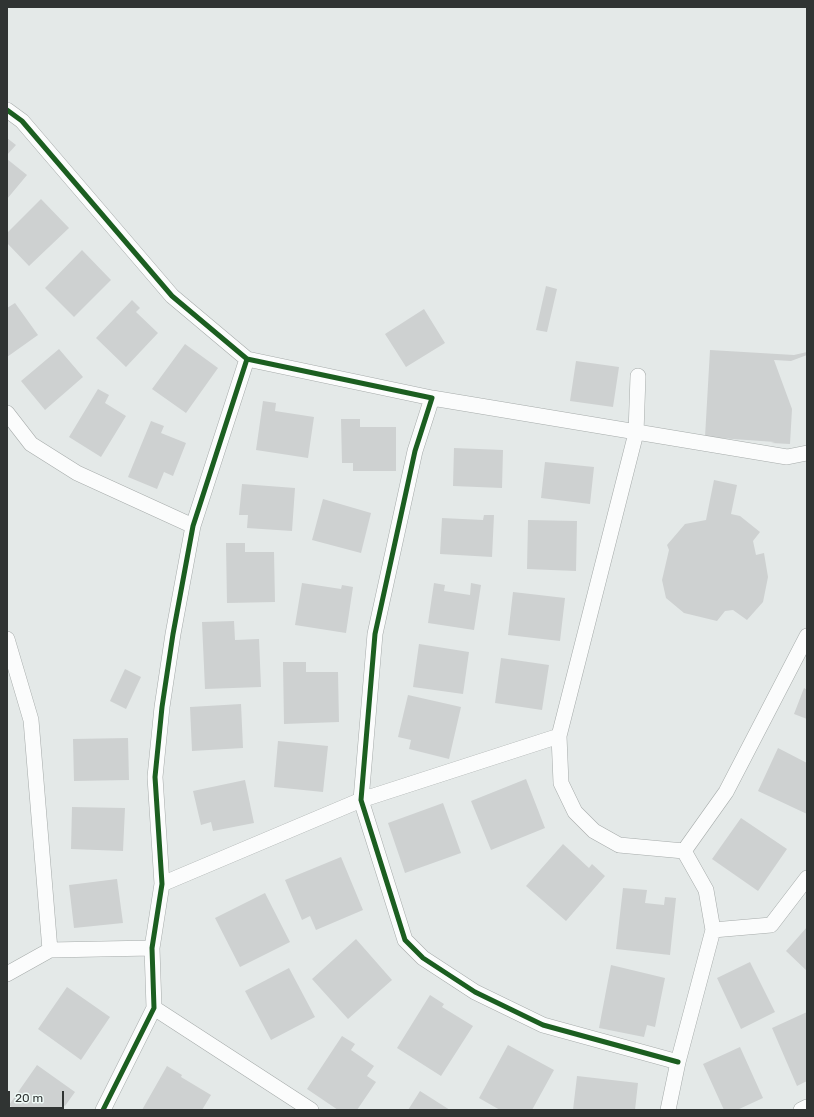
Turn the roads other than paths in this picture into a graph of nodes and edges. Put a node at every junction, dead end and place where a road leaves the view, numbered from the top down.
1 (7, 110) edge
2 (247, 359) junction
3 (638, 376) dead end
4 (432, 398) junction
5 (7, 413) edge
6 (636, 433) junction
7 (807, 453) edge
8 (193, 526) junction
9 (807, 636) edge
10 (7, 639) edge
11 (559, 736) junction
12 (361, 800) junction
13 (684, 851) junction
14 (807, 878) edge
15 (162, 884) junction
16 (713, 930) junction
17 (152, 948) junction
18 (50, 950) junction
19 (7, 974) edge
20 (154, 1008) junction
21 (678, 1062) junction
22 (807, 1107) edge
23 (104, 1110) edge
24 (311, 1110) edge
25 (668, 1110) edge
26 (801, 1110) edge

1 - 2 street
2 - 4 street
2 - 8 street
3 - 6 street
4 - 6 street
4 - 12 street
5 - 8 street
6 - 7 street
6 - 11 street
8 - 15 street
9 - 13 street
10 - 18 street
11 - 12 street
11 - 13 street
12 - 15 street
12 - 21 street
13 - 16 street
14 - 16 street
15 - 17 street
16 - 21 street
17 - 18 street
17 - 20 street
18 - 19 street
20 - 23 street
20 - 24 street
21 - 25 street
22 - 26 street

